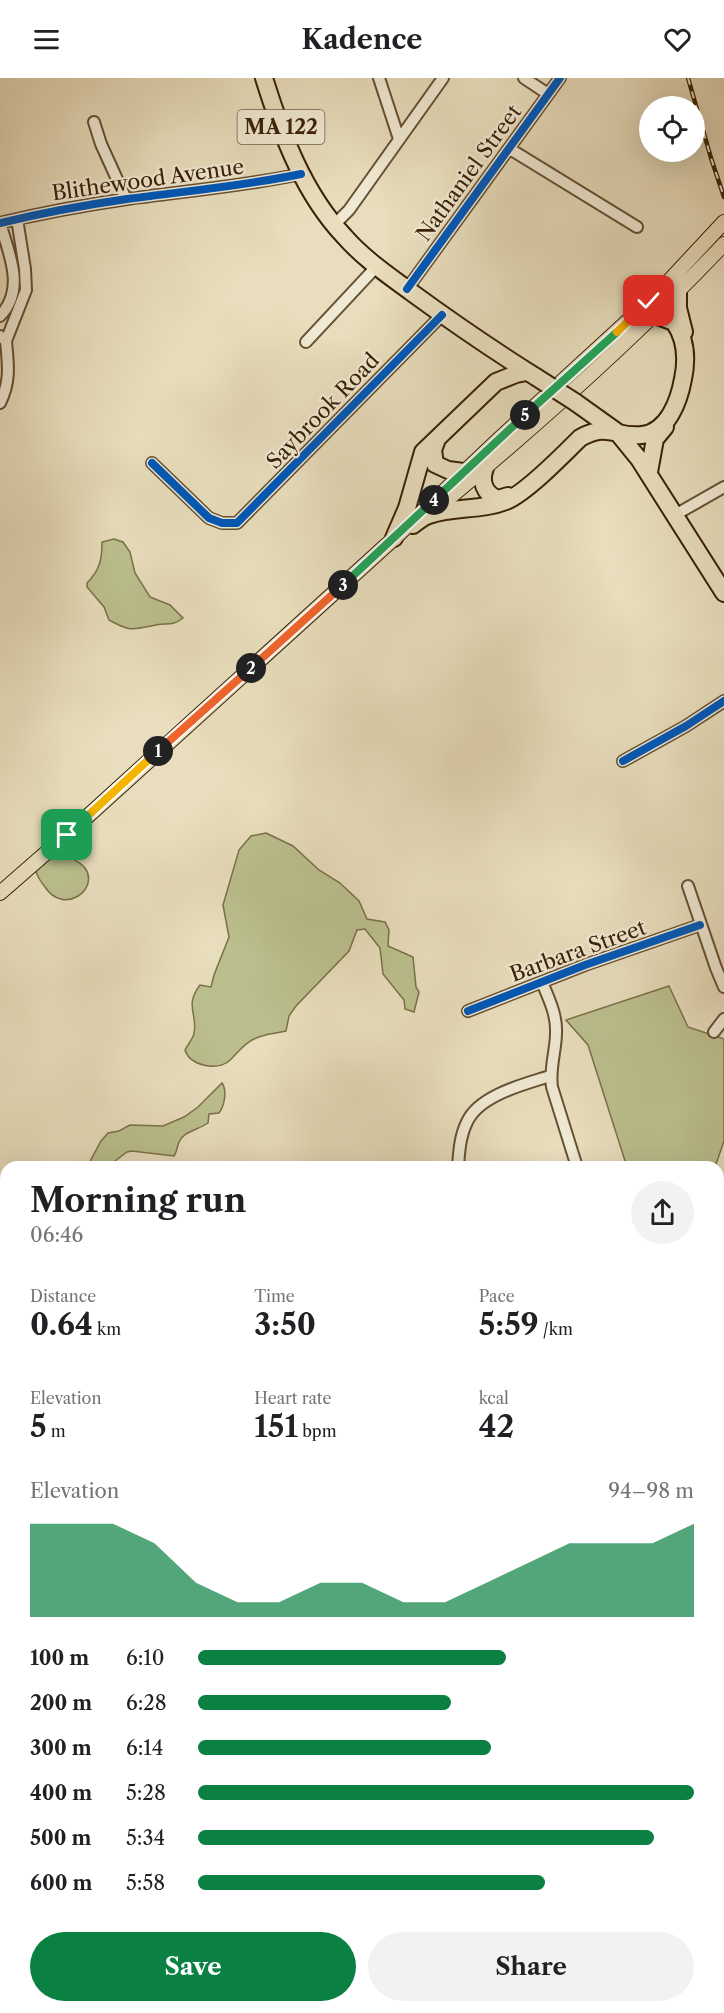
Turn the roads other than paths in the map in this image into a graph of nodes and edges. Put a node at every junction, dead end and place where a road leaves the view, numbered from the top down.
1 (264, 78) edge
2 (379, 78) edge
3 (444, 78) edge
4 (524, 78) edge
5 (560, 78) edge
6 (548, 94) junction
7 (94, 122) dead end
8 (399, 139) junction
9 (510, 149) junction
10 (302, 174) junction
11 (126, 199) junction
12 (17, 219) junction
13 (724, 222) edge
14 (0, 223) edge
15 (334, 225) junction
16 (637, 226) dead end
17 (724, 244) edge
18 (377, 266) junction
19 (407, 289) junction
20 (678, 292) junction
21 (442, 315) junction
22 (655, 315) junction
23 (0, 316) edge
24 (3, 338) edge
25 (306, 342) dead end
26 (498, 353) junction
27 (532, 375) junction
28 (496, 382) junction
29 (0, 403) edge
30 (581, 406) junction
31 (616, 432) junction
32 (438, 437) junction
33 (152, 463) dead end
34 (485, 468) junction
35 (463, 472) junction
36 (649, 472) junction
37 (724, 487) edge
38 (675, 515) junction
39 (420, 520) junction
40 (394, 538) junction
41 (724, 593) edge
42 (724, 701) edge
43 (623, 761) dead end
44 (688, 886) dead end
45 (0, 893) edge
46 (700, 925) junction
47 (542, 982) junction
48 (724, 987) edge
49 (468, 1011) dead end
50 (724, 1019) edge
51 (714, 1032) dead end
52 (550, 1076) junction
53 (459, 1161) edge
54 (575, 1161) edge

1 - 10 highway, MA 122
2 - 8 street
3 - 8 street
4 - 6 street
5 - 6 street, Nathaniel Street
6 - 9 street, Nathaniel Street
7 - 11 street
8 - 15 street
9 - 16 street
9 - 19 street, Nathaniel Street
10 - 11 street, Blithewood Avenue
10 - 15 highway, MA 122
11 - 12 street, Blithewood Avenue
12 - 14 street, Blithewood Avenue
12 - 24 street
13 - 35 main road
14 - 23 street
15 - 18 highway, MA 122
17 - 20 main road
18 - 19 highway, MA 122
18 - 25 street
19 - 21 highway, MA 122
20 - 22 main road
20 - 36 highway
21 - 26 highway, MA 122
21 - 33 street, Saybrook Road
22 - 31 highway
22 - 34 main road
24 - 29 street
26 - 27 highway, MA 122
26 - 28 highway
27 - 28 highway
27 - 30 highway, MA 122, bridge
28 - 32 highway
30 - 31 highway, MA 122
30 - 34 highway
31 - 36 highway, MA 122
31 - 39 highway
32 - 35 highway
32 - 40 highway
34 - 39 main road
35 - 40 main road
36 - 38 highway, MA 122
37 - 38 street
38 - 41 highway, MA 122
39 - 40 main road
40 - 45 main road
42 - 43 street
44 - 46 street
46 - 47 street, Barbara Street
46 - 48 street
47 - 49 street, Barbara Street
47 - 52 street
50 - 51 street
52 - 53 street
52 - 54 street

